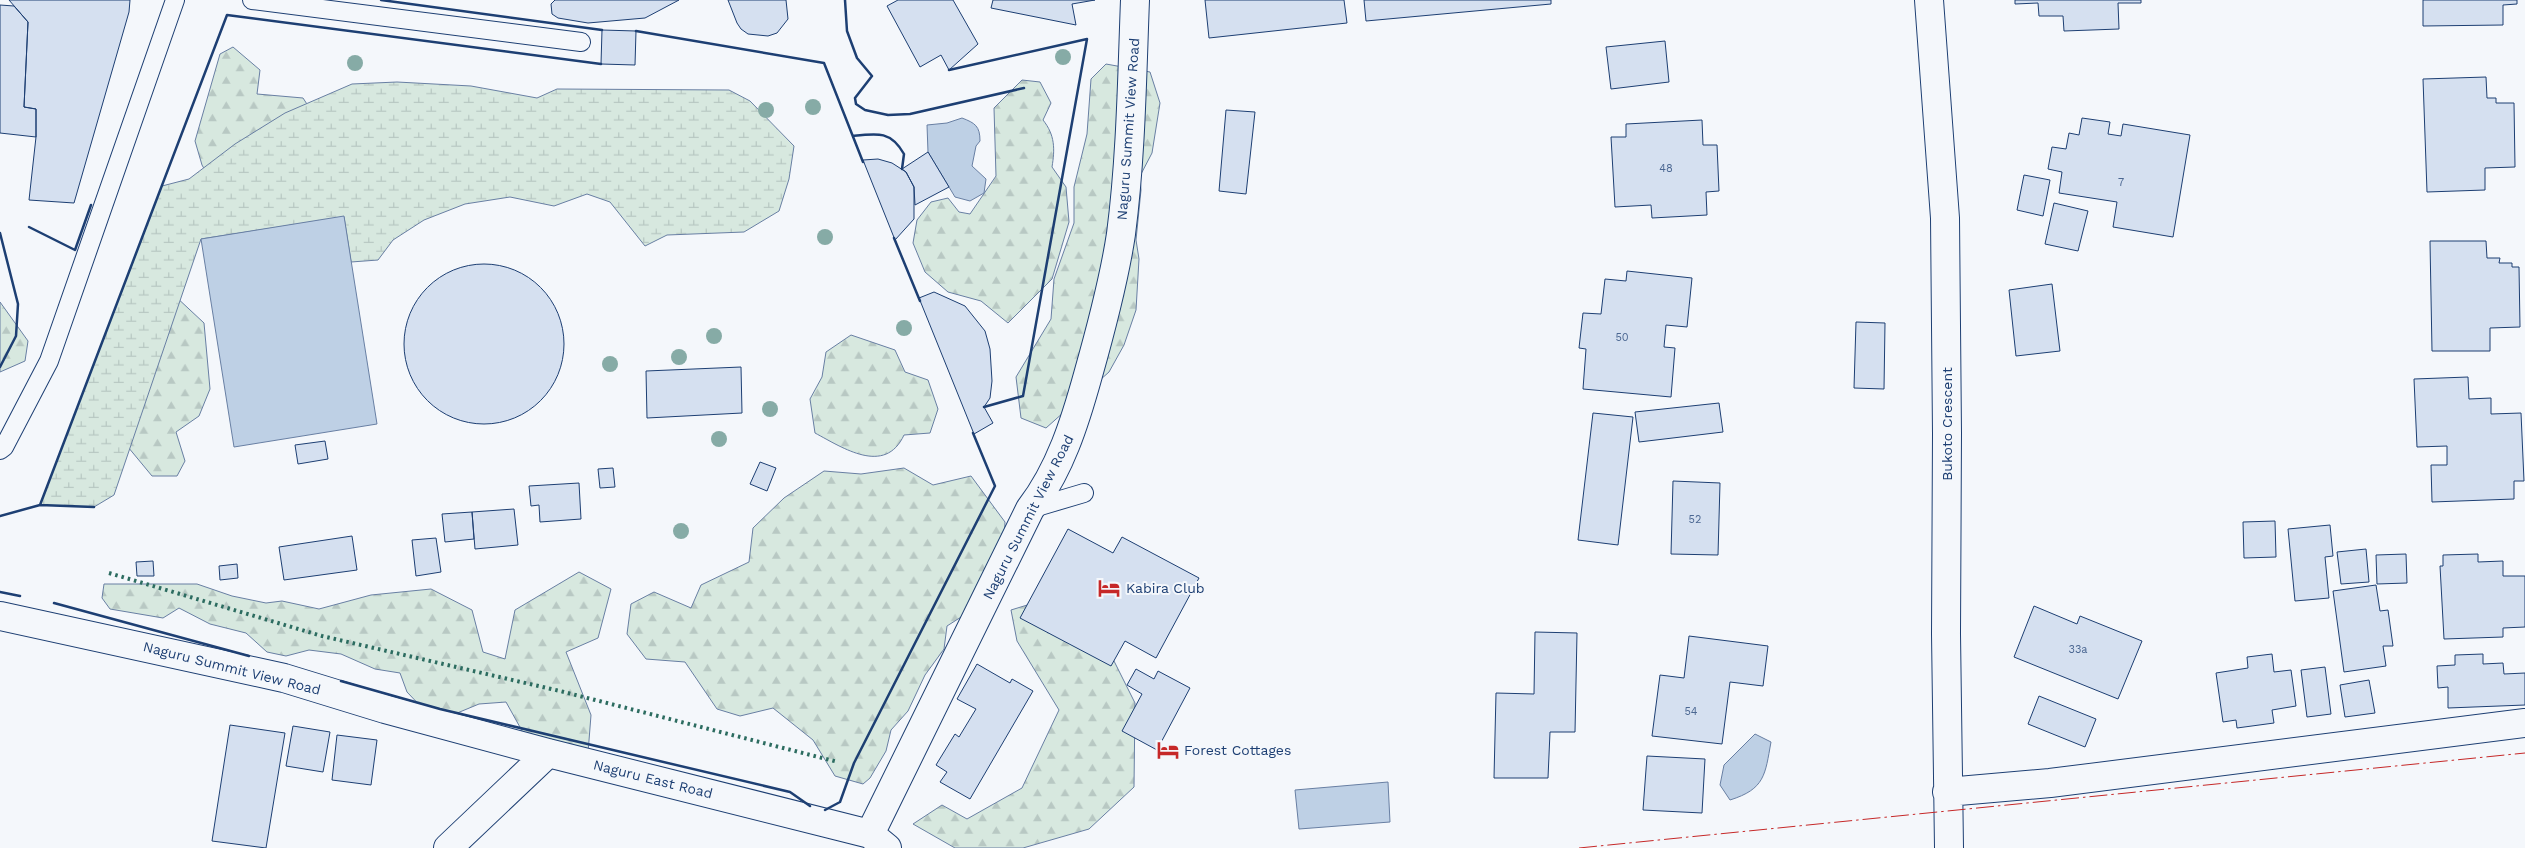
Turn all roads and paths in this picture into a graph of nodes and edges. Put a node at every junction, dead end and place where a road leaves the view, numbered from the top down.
1 (174, 0) edge
2 (252, 0) edge
3 (1135, 0) edge
4 (1929, 0) edge
5 (581, 42) dead end
6 (0, 450) edge
7 (1084, 493) dead end
8 (1030, 509) junction
9 (0, 616) edge
10 (2525, 724) edge
11 (548, 753) junction
12 (1947, 792) junction
13 (878, 841) edge
14 (448, 848) edge
15 (1949, 848) edge

1 - 6 lane
2 - 5 lane
3 - 8 street, Naguru Summit View Road
4 - 12 street, Bukoto Crescent
7 - 8 lane
8 - 13 street, Naguru Summit View Road
9 - 11 street, Naguru Summit View Road
10 - 12 street
11 - 13 street, Naguru East Road
11 - 14 street
12 - 15 street, Bukoto Crescent

